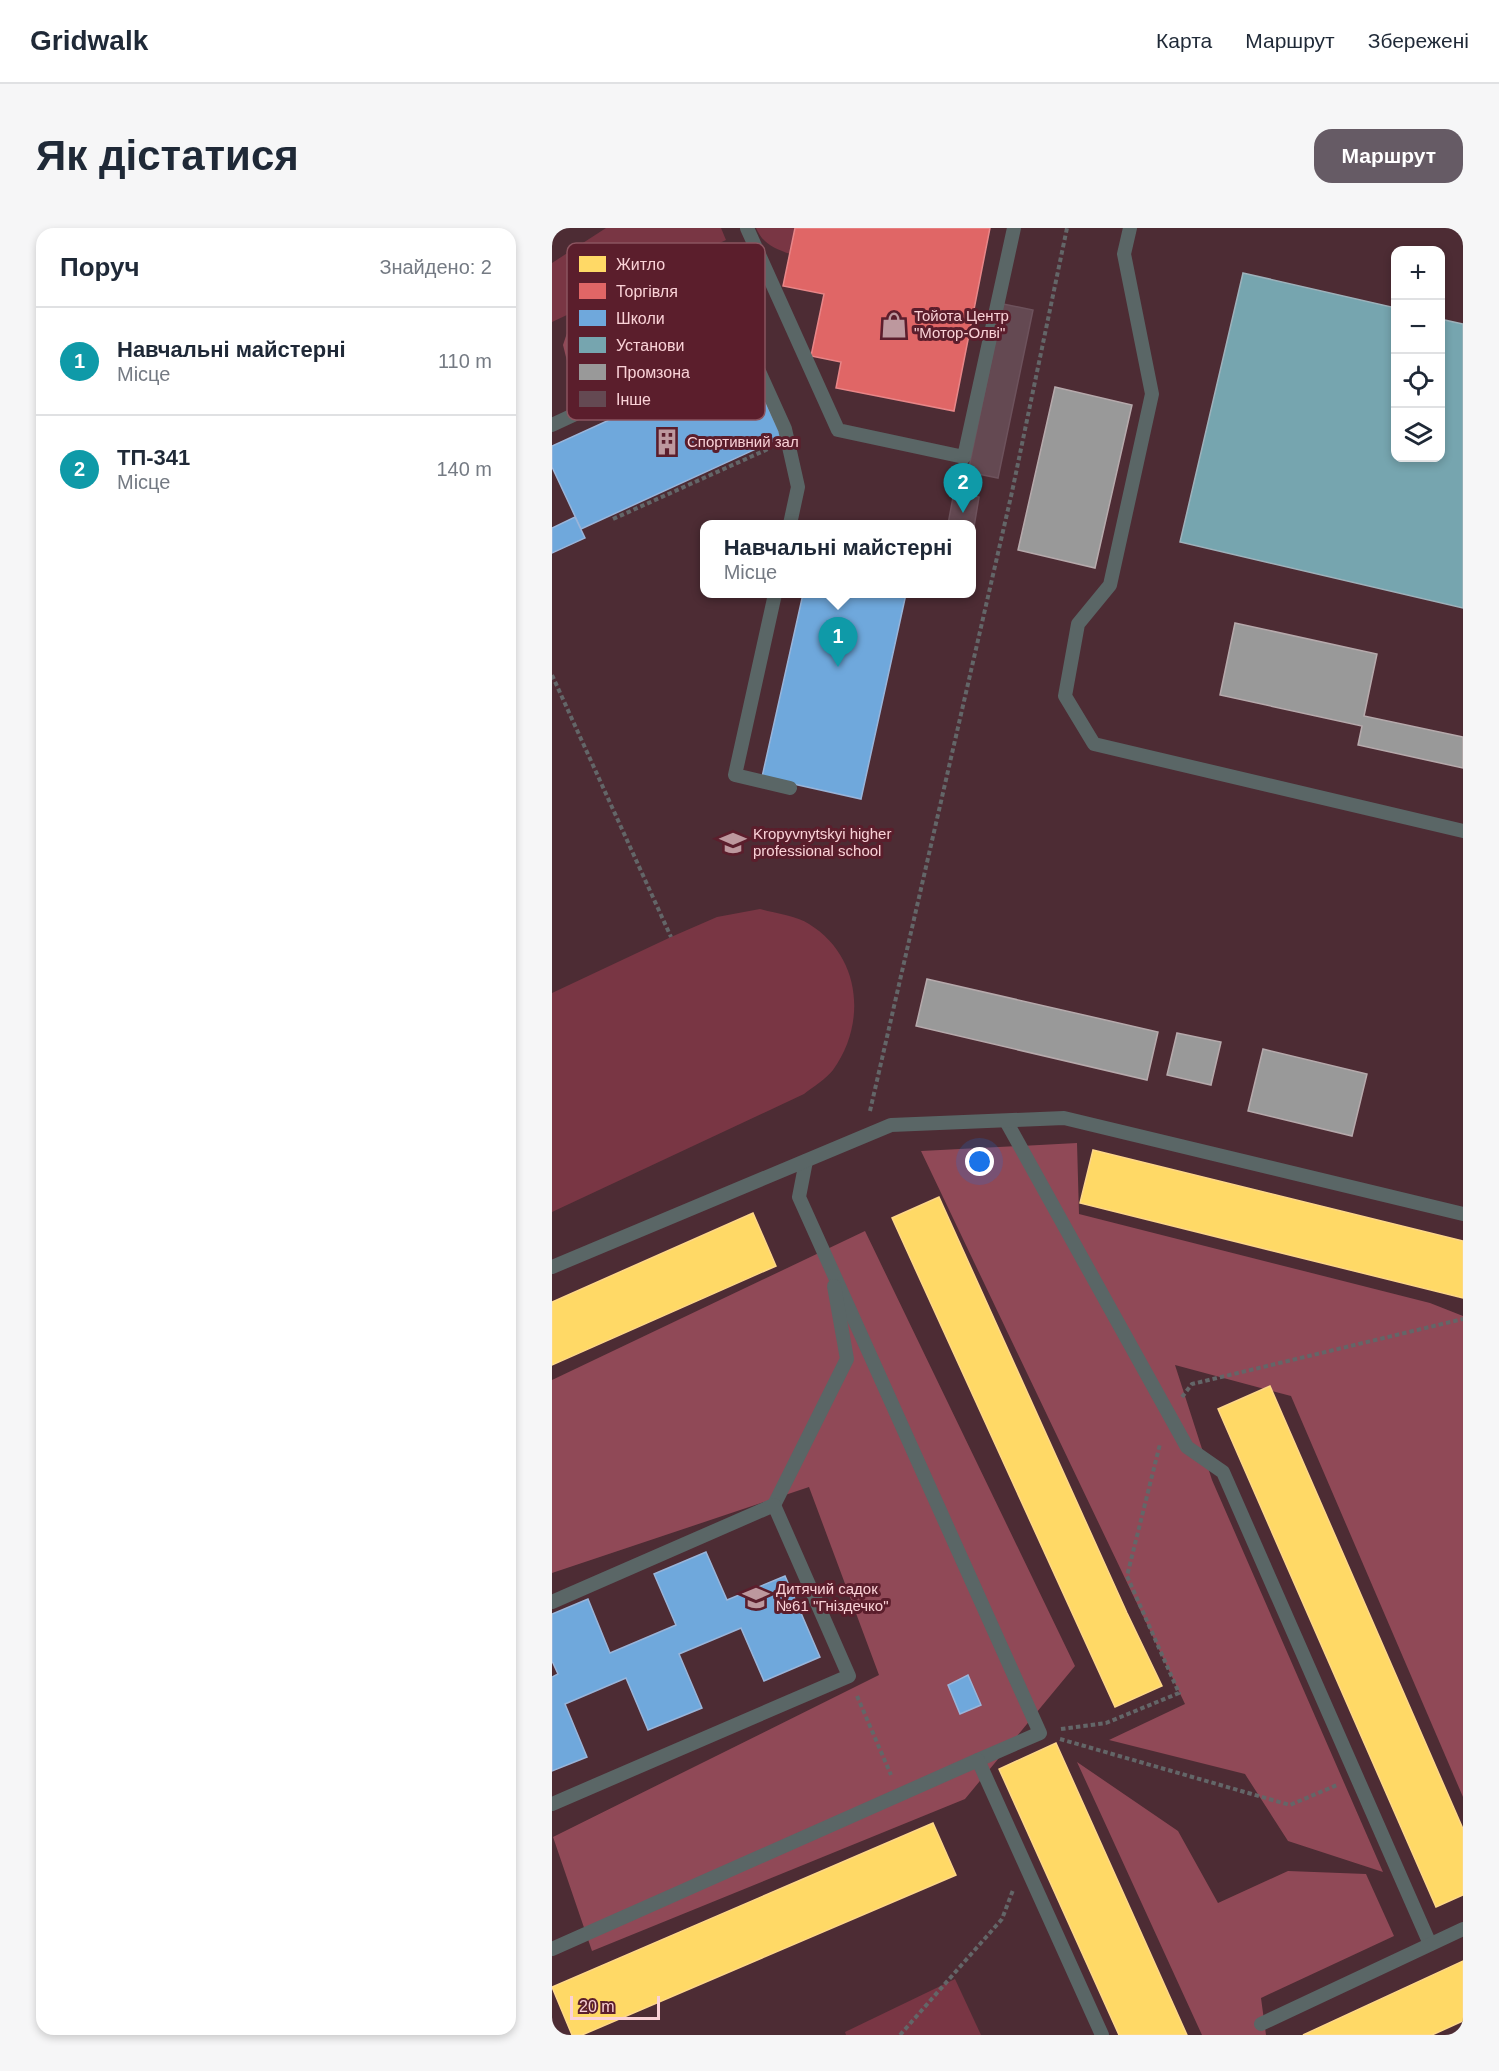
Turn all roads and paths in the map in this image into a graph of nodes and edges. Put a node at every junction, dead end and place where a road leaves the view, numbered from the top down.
1 (747, 228) edge
2 (1014, 228) edge
3 (1068, 228) edge
4 (1130, 228) edge
5 (754, 243) edge
6 (765, 268) edge
7 (765, 384) edge
8 (567, 417) edge
9 (552, 424) edge
10 (788, 440) junction
11 (613, 519) dead end
12 (791, 520) edge
13 (774, 598) edge
14 (552, 675) edge
15 (790, 788) dead end
16 (1463, 831) edge
17 (671, 937) dead end
18 (1006, 1120) junction
19 (864, 1137) junction
20 (807, 1161) junction
21 (1463, 1214) edge
22 (830, 1265) junction
23 (552, 1267) edge
24 (1463, 1319) edge
25 (1169, 1414) junction
26 (774, 1505) junction
27 (552, 1602) edge
28 (849, 1676) junction
29 (1040, 1733) junction
30 (978, 1760) junction
31 (1357, 1776) junction
32 (900, 1794) junction
33 (552, 1804) edge
34 (1023, 1861) junction
35 (1463, 1929) edge
36 (1430, 1944) junction
37 (552, 1949) edge
38 (1261, 2024) dead end
39 (900, 2035) edge
40 (1102, 2035) edge

1 - 5 lane
2 - 6 lane
3 - 19 path
4 - 16 lane
7 - 10 lane
8 - 9 lane
10 - 11 path
10 - 12 lane
13 - 15 lane
14 - 17 path
18 - 19 lane
18 - 21 lane
18 - 25 lane
19 - 20 lane
20 - 22 lane
20 - 23 lane
22 - 26 lane
22 - 29 lane
24 - 25 path
25 - 29 path
25 - 31 lane
26 - 27 lane
26 - 28 lane
28 - 32 path
28 - 33 lane
29 - 30 lane
29 - 31 path
30 - 32 lane
30 - 34 lane
31 - 36 lane
32 - 37 lane
34 - 39 path
34 - 40 lane
35 - 36 lane
36 - 38 lane

